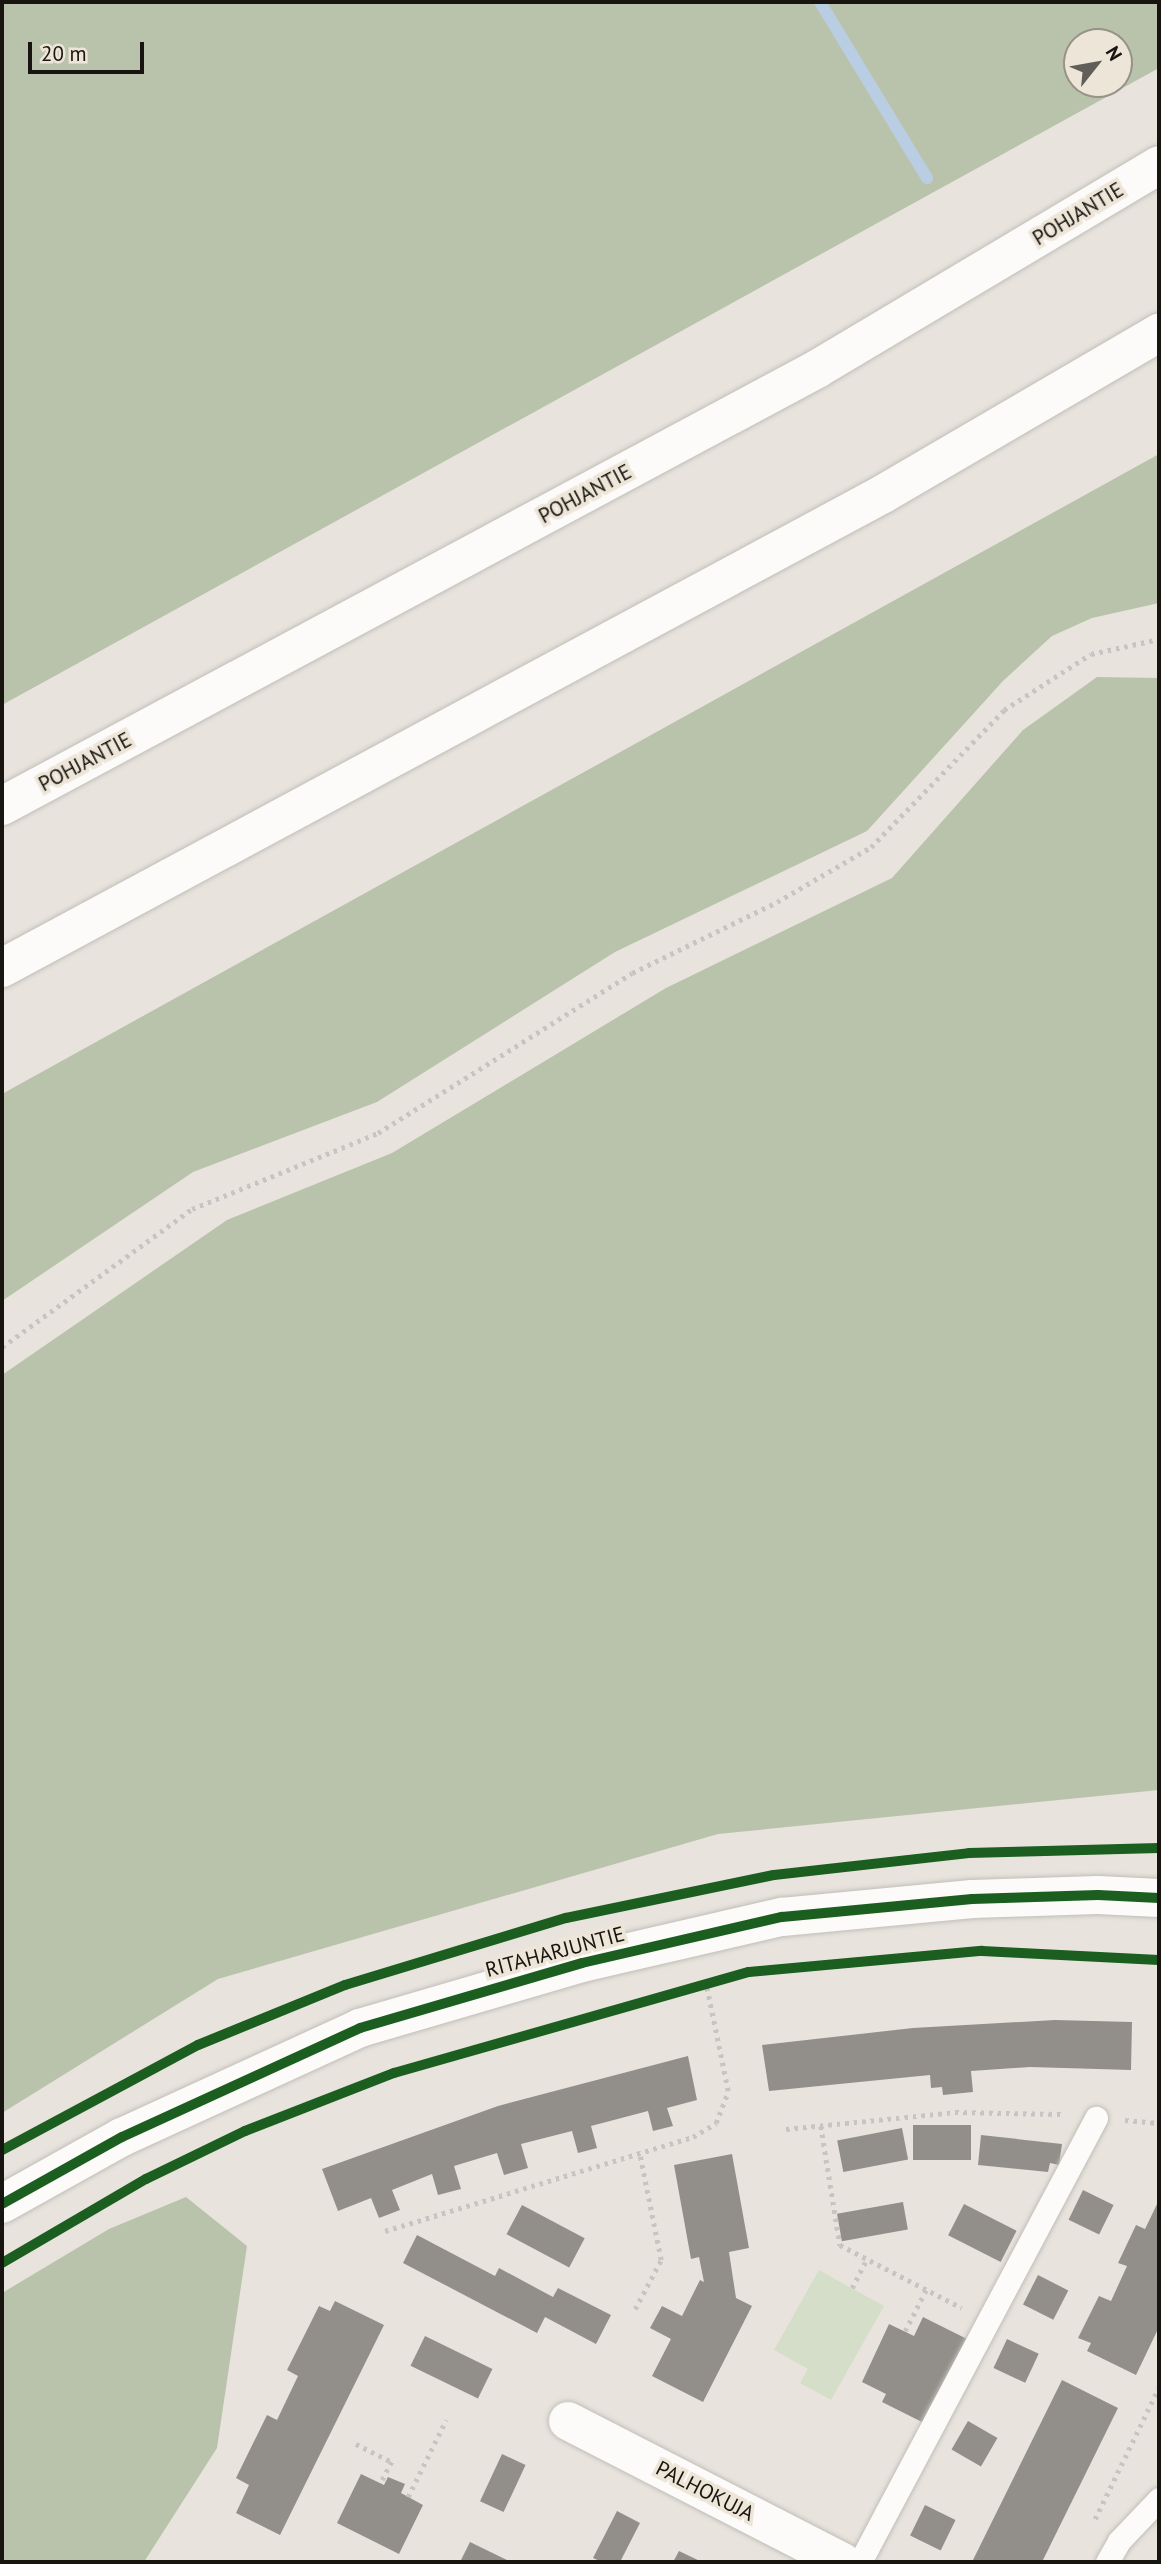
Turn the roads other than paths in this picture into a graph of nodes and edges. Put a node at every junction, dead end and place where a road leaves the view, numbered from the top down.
1 (1159, 166) edge
2 (1159, 334) edge
3 (2, 806) edge
4 (2, 968) edge
5 (1159, 1898) edge
6 (1096, 2118) road end
7 (2, 2204) edge
8 (568, 2421) dead end
9 (1159, 2498) edge
10 (842, 2562) edge
11 (860, 2562) edge
12 (1107, 2562) edge

1 - 3 main road, POHJANTIE
2 - 4 main road
5 - 7 main road, RITAHARJUNTIE
6 - 11 lane
8 - 10 main road, PALHOKUJA
9 - 12 lane

